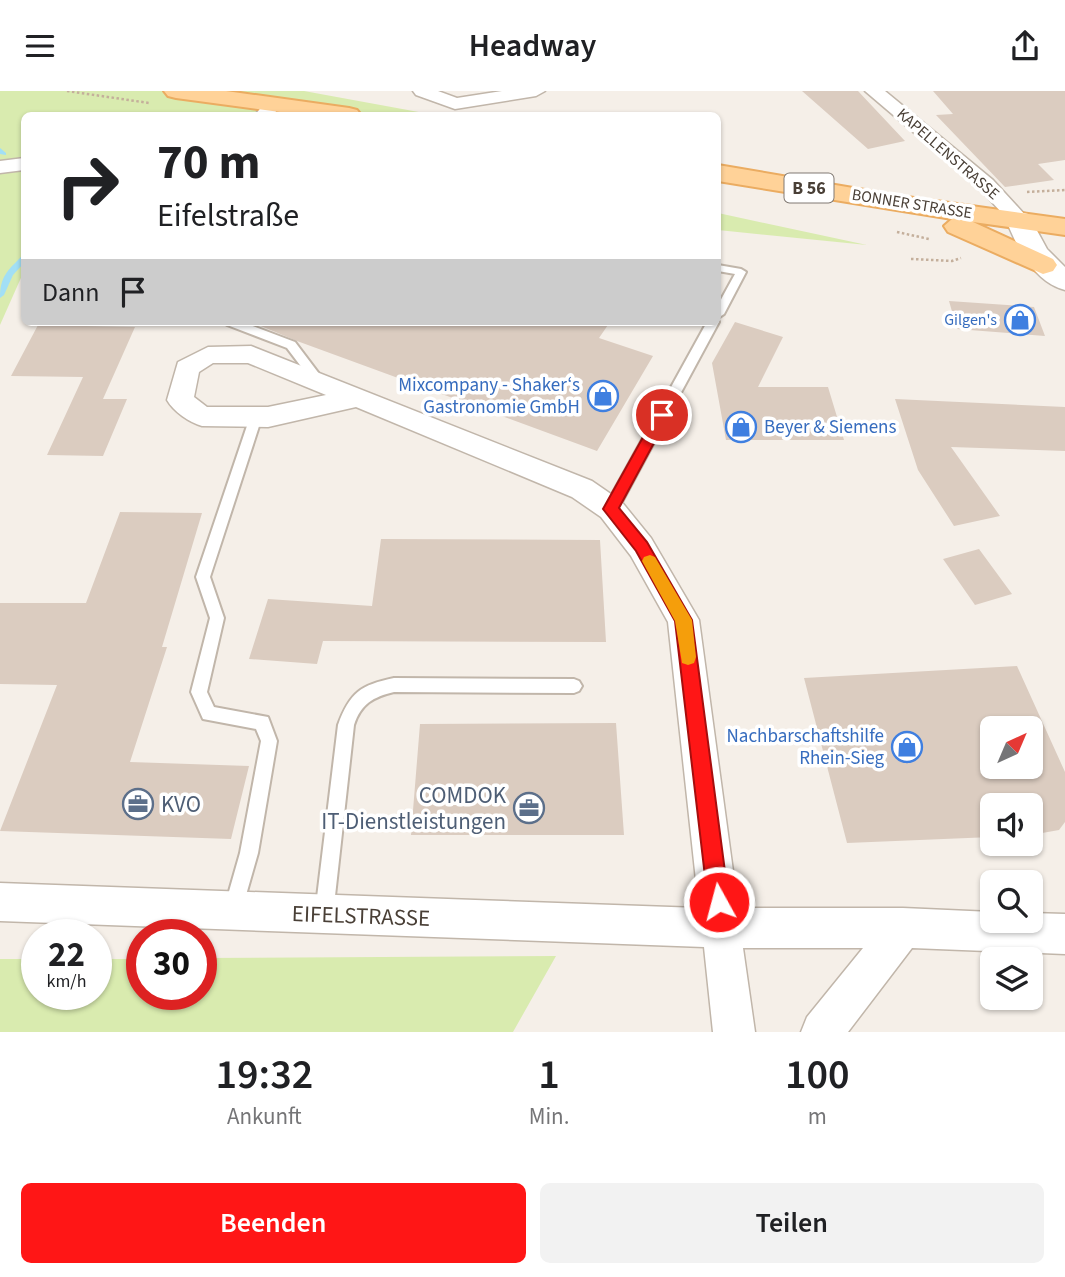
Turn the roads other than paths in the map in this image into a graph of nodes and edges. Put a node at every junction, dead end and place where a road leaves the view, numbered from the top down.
1 (176, 91) edge
2 (422, 91) edge
3 (536, 91) edge
4 (874, 91) edge
5 (268, 110) edge
6 (300, 112) edge
7 (21, 164) edge
8 (0, 167) edge
9 (721, 174) edge
10 (900, 204) junction
11 (1018, 220) junction
12 (1065, 227) edge
13 (1058, 267) edge
14 (721, 269) edge
15 (721, 309) edge
16 (241, 326) edge
17 (711, 326) edge
18 (318, 383) junction
19 (355, 398) junction
20 (256, 417) junction
21 (611, 509) junction
22 (573, 686) dead end
23 (0, 902) edge
24 (233, 909) junction
25 (324, 915) junction
26 (722, 928) junction
27 (903, 928) junction
28 (1065, 934) edge
29 (734, 1032) edge
30 (822, 1032) edge

1 - 5 main road
2 - 3 street
4 - 11 street, KAPELLENSTRASSE
5 - 6 main road
7 - 8 street
9 - 10 main road, BONNER STRASSE / B 56
10 - 11 main road, BONNER STRASSE / B 56
10 - 13 main road
11 - 12 main road, BONNER STRASSE / B 56
11 - 13 street
14 - 15 lane
16 - 18 lane
17 - 21 lane
18 - 19 street
18 - 20 street
19 - 20 street
19 - 21 street
20 - 24 lane
21 - 26 street
22 - 25 lane
23 - 24 street, EIFELSTRASSE
24 - 25 street, EIFELSTRASSE
25 - 26 street, EIFELSTRASSE
26 - 27 street, EIFELSTRASSE
26 - 29 street
27 - 28 street, EIFELSTRASSE
27 - 30 street

